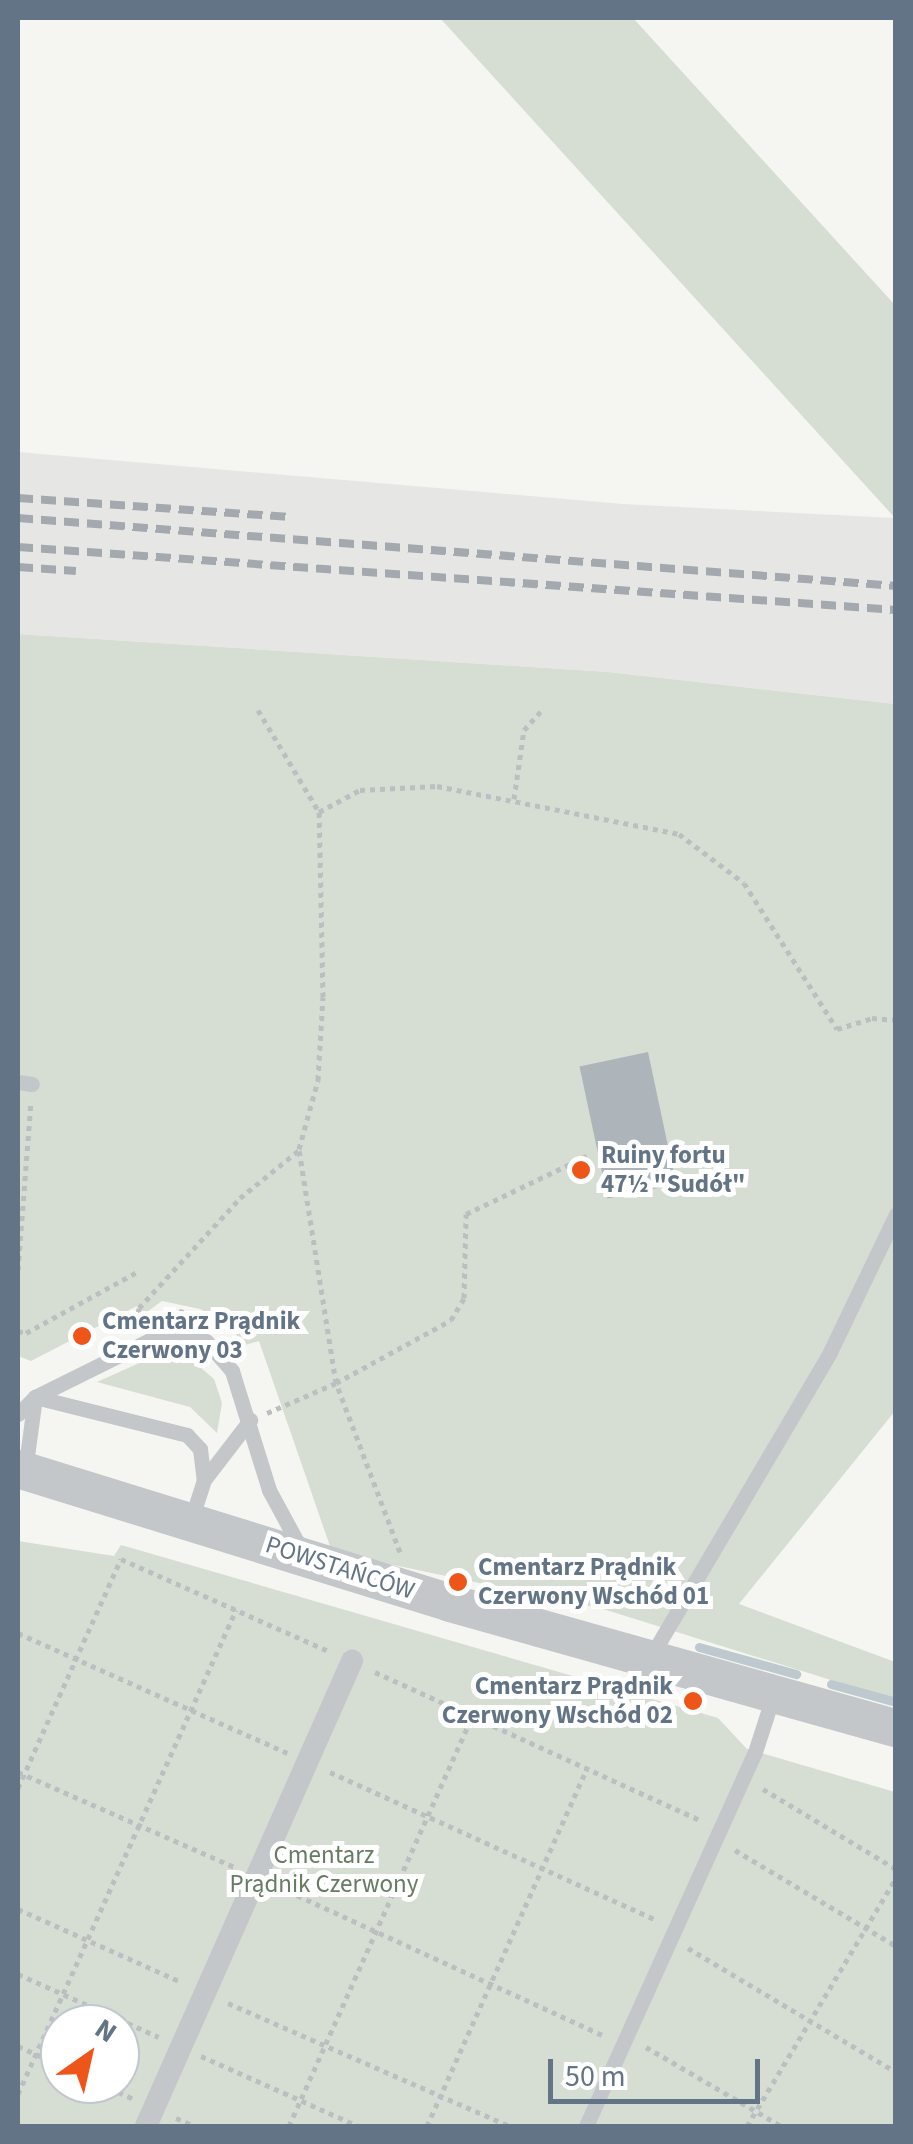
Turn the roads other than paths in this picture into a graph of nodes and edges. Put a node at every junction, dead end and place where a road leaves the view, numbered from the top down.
1 (896, 1214) edge
2 (35, 1397) junction
3 (18, 1414) edge
4 (258, 1417) junction
5 (22, 1470) edge
6 (204, 1480) junction
7 (191, 1520) junction
8 (304, 1556) junction
9 (650, 1658) junction
10 (352, 1662) road end
11 (774, 1693) junction
12 (896, 1728) edge
13 (146, 2126) edge
14 (586, 2126) edge

1 - 9 lane
2 - 3 lane
2 - 4 lane
2 - 5 lane
2 - 6 lane
4 - 6 lane
4 - 8 lane
5 - 7 street, POWSTAŃCÓW
6 - 7 lane
7 - 8 street, POWSTAŃCÓW
8 - 9 street, POWSTAŃCÓW
9 - 11 street, POWSTAŃCÓW
10 - 13 street
11 - 12 street, POWSTAŃCÓW
11 - 14 lane

